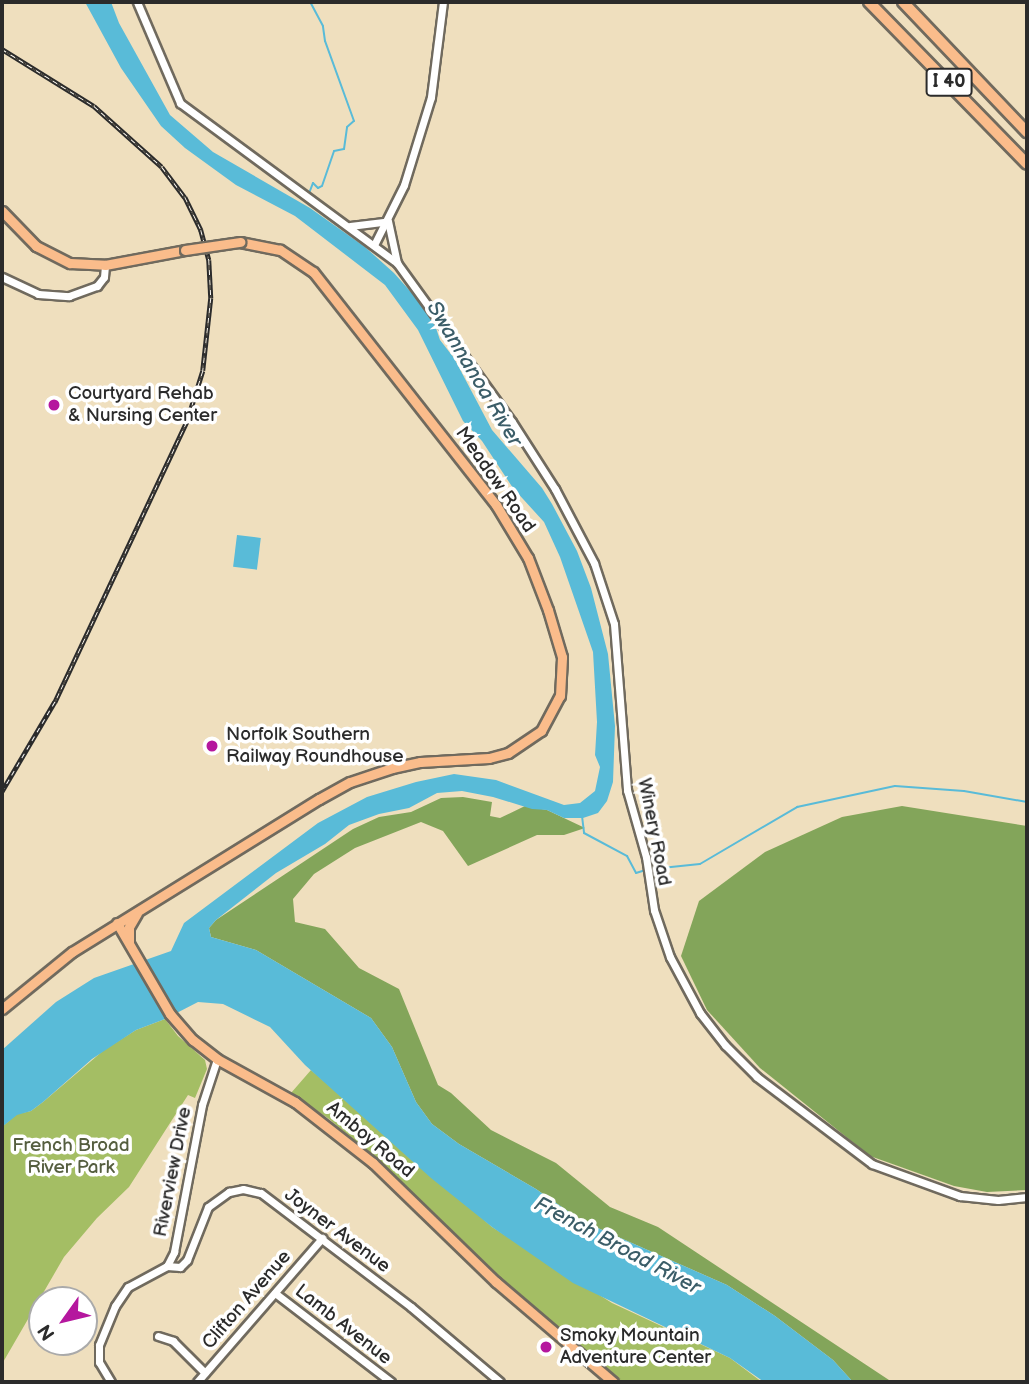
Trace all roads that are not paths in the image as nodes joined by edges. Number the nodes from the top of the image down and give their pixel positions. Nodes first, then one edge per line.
1 (136, 2) edge
2 (443, 2) edge
3 (869, 2) edge
4 (903, 2) edge
5 (1027, 132) edge
6 (1027, 164) edge
7 (2, 211) edge
8 (388, 221) junction
9 (350, 226) junction
10 (374, 245) junction
11 (397, 263) junction
12 (105, 265) junction
13 (2, 276) edge
14 (141, 909) junction
15 (117, 923) junction
16 (130, 944) junction
17 (2, 1009) edge
18 (217, 1059) junction
19 (1027, 1197) edge
20 (322, 1238) junction
21 (167, 1266) junction
22 (275, 1293) junction
23 (158, 1336) dead end
24 (205, 1373) junction
25 (111, 1382) edge
26 (197, 1382) edge
27 (391, 1382) edge
28 (500, 1382) edge
29 (613, 1382) edge

1 - 9 street, Winery Road
2 - 8 street
3 - 6 highway, I 40
4 - 5 highway, I 40
7 - 12 main road, Meadow Road
8 - 9 street
8 - 10 street
8 - 11 street
9 - 10 street, Winery Road
10 - 11 street, Winery Road
11 - 19 street, Winery Road
12 - 13 street
12 - 14 main road, Meadow Road, bridge
14 - 15 main road, Meadow Road
14 - 16 main road
15 - 16 main road, Amboy Road
15 - 17 main road, Meadow Road
16 - 18 main road, Amboy Road
18 - 21 street, Riverview Drive
18 - 29 main road, Amboy Road
20 - 21 street, Joyner Avenue
20 - 22 street, Clifton Avenue
20 - 28 street, Joyner Avenue
21 - 25 street, Riverview Drive
22 - 24 street, Clifton Avenue
22 - 27 street, Lamb Avenue
23 - 24 street
24 - 26 street, Clifton Avenue

